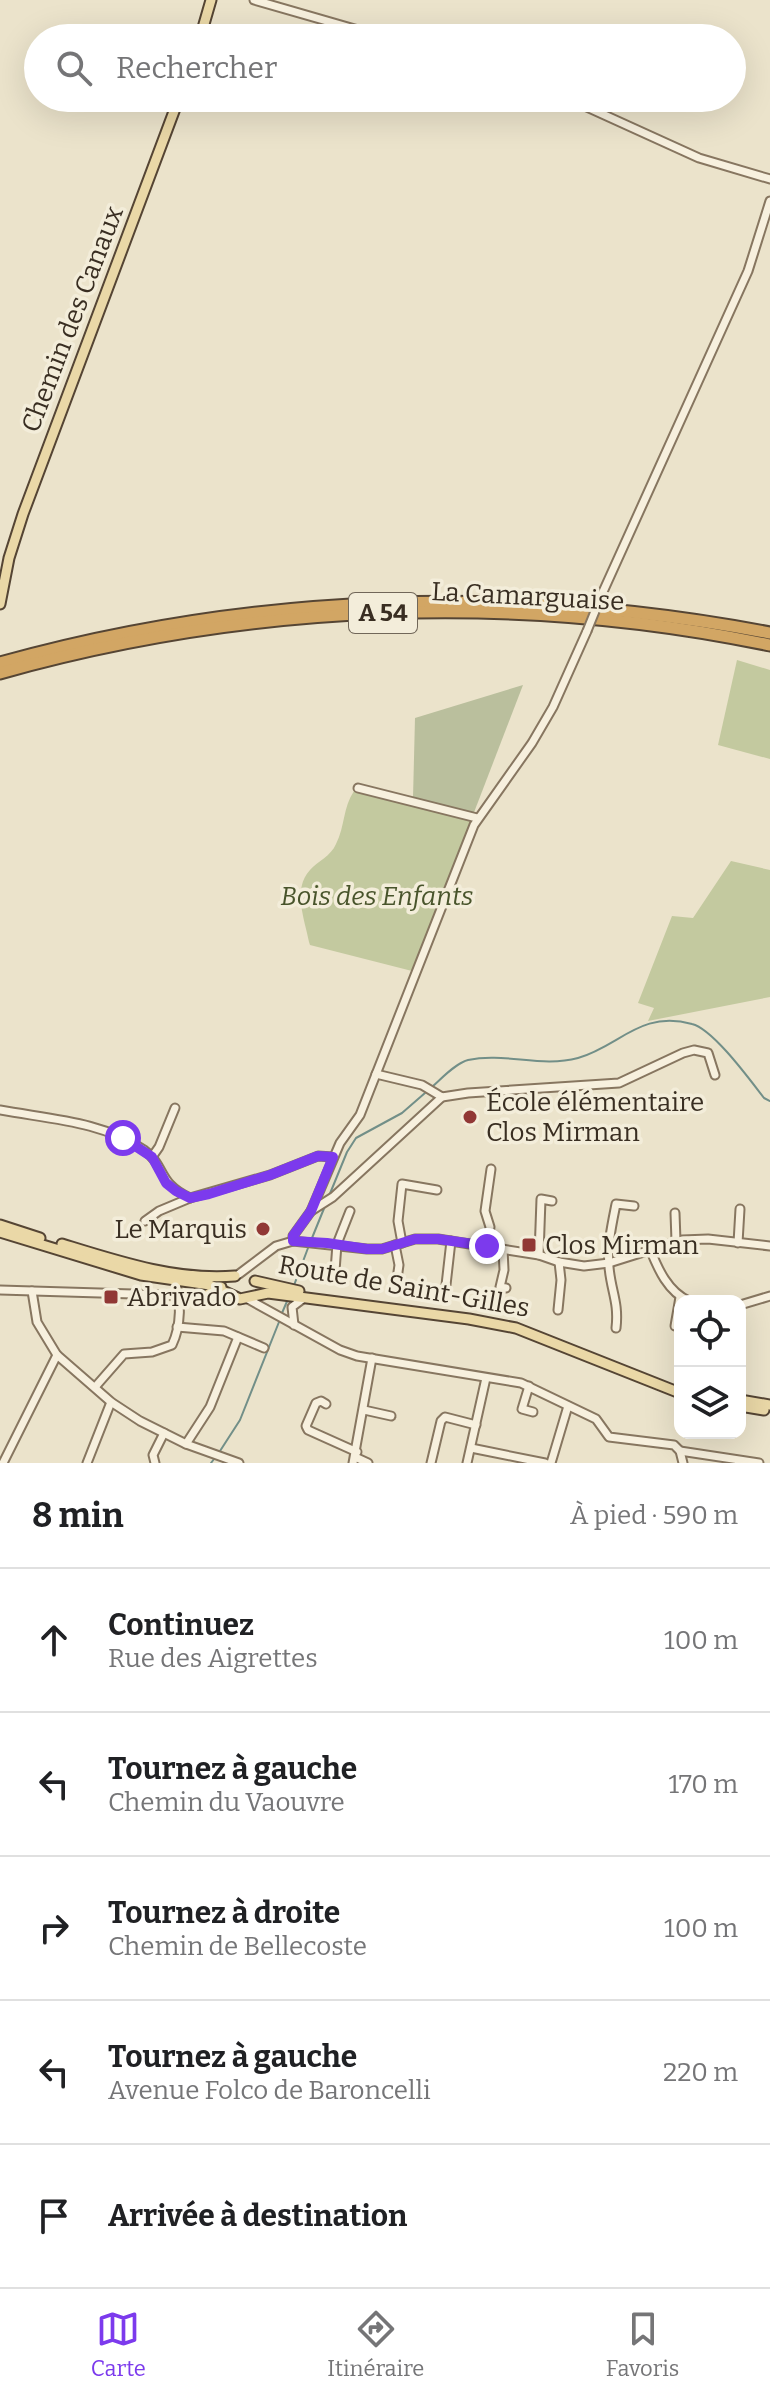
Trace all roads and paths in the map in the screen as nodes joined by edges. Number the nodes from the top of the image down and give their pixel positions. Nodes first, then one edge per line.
1 (211, 0) edge
2 (254, 0) edge
3 (204, 24) edge
4 (337, 24) edge
5 (174, 112) edge
6 (598, 112) edge
7 (770, 179) edge
8 (770, 201) edge
9 (0, 604) edge
10 (690, 630) junction
11 (770, 633) edge
12 (747, 644) dead end
13 (770, 645) edge
14 (0, 663) edge
15 (0, 673) edge
16 (358, 788) dead end
17 (477, 818) junction
18 (376, 1074) junction
19 (715, 1075) dead end
20 (442, 1097) junction
21 (175, 1108) dead end
22 (0, 1110) edge
23 (152, 1157) junction
24 (333, 1157) junction
25 (491, 1169) dead end
26 (437, 1190) dead end
27 (190, 1198) junction
28 (552, 1201) dead end
29 (634, 1206) dead end
30 (740, 1209) dead end
31 (311, 1211) junction
32 (350, 1211) dead end
33 (675, 1213) dead end
34 (145, 1221) dead end
35 (0, 1225) edge
36 (0, 1232) edge
37 (293, 1241) junction
38 (451, 1241) junction
39 (676, 1241) junction
40 (738, 1243) junction
41 (337, 1244) junction
42 (398, 1244) junction
43 (487, 1246) junction
44 (770, 1246) edge
45 (503, 1249) junction
46 (650, 1249) junction
47 (262, 1255) junction
48 (539, 1255) junction
49 (559, 1262) junction
50 (609, 1263) junction
51 (335, 1271) dead end
52 (235, 1276) junction
53 (174, 1279) junction
54 (397, 1279) dead end
55 (254, 1281) junction
56 (446, 1285) dead end
57 (506, 1288) dead end
58 (219, 1289) junction
59 (0, 1290) edge
60 (32, 1291) junction
61 (180, 1295) junction
62 (245, 1295) junction
63 (678, 1295) edge
64 (205, 1296) junction
65 (770, 1296) edge
66 (304, 1298) junction
67 (746, 1303) edge
68 (270, 1310) junction
69 (558, 1310) dead end
70 (294, 1325) junction
71 (177, 1327) junction
72 (616, 1328) dead end
73 (238, 1337) junction
74 (264, 1348) dead end
75 (57, 1355) junction
76 (372, 1358) junction
77 (486, 1378) junction
78 (674, 1385) edge
79 (96, 1386) junction
80 (529, 1386) junction
81 (674, 1391) edge
82 (111, 1402) junction
83 (746, 1402) edge
84 (326, 1404) dead end
85 (746, 1404) edge
86 (568, 1406) junction
87 (770, 1409) edge
88 (364, 1410) junction
89 (533, 1412) dead end
90 (391, 1416) dead end
91 (476, 1425) junction
92 (164, 1433) junction
93 (186, 1444) junction
94 (471, 1448) junction
95 (680, 1451) junction
96 (355, 1457) edge
97 (3, 1463) edge
98 (87, 1463) edge
99 (155, 1463) edge
100 (239, 1463) edge
101 (368, 1463) edge
102 (431, 1463) edge
103 (467, 1463) edge
104 (545, 1463) edge
105 (551, 1463) edge
106 (683, 1463) edge
107 (759, 1463) edge

1 - 3 main road
2 - 4 street
5 - 9 main road, Chemin des Canaux
6 - 7 street
8 - 17 street, bridge
10 - 12 highway
10 - 13 highway, La Camarguaise / A 54
10 - 15 highway, La Camarguaise / A 54
11 - 14 highway, La Camarguaise / A 54
16 - 17 street
17 - 18 street
18 - 20 street
18 - 24 street
19 - 20 street
20 - 31 street
21 - 23 street
22 - 23 street
23 - 27 street
24 - 27 street
24 - 31 street
25 - 43 street
26 - 42 street
27 - 34 street
28 - 48 street
29 - 50 street
30 - 40 street
31 - 37 street
32 - 41 street
33 - 39 street
35 - 52 main road
36 - 53 main road, Route de Saint-Gilles
37 - 41 street
37 - 47 street
38 - 42 street
38 - 43 street
38 - 56 street
39 - 40 street
39 - 46 street
40 - 44 street
41 - 42 street
41 - 51 street
42 - 54 street
43 - 45 street
45 - 48 street
45 - 57 street
46 - 50 street
46 - 63 street
47 - 52 street
47 - 55 street
48 - 49 street
49 - 50 street
49 - 69 street
50 - 72 street
52 - 55 main road, Route de Saint-Gilles
52 - 58 main road
52 - 62 main road
53 - 58 main road, Route de Saint-Gilles
53 - 61 street
55 - 62 main road
55 - 78 main road, Route de Saint-Gilles
58 - 62 main road, Route de Saint-Gilles
58 - 64 main road
59 - 60 street
60 - 61 street
60 - 75 street
61 - 64 street
61 - 71 street
62 - 64 street
62 - 66 main road, Route de Saint-Gilles
62 - 68 street
62 - 68 street
65 - 67 street
66 - 70 street
66 - 81 main road, Route de Saint-Gilles
68 - 70 street
70 - 76 street
71 - 73 street
71 - 79 street
73 - 74 street
73 - 93 street
75 - 79 street
75 - 97 street
76 - 77 street
76 - 88 street
77 - 80 street
77 - 91 street
79 - 82 street
80 - 86 street
80 - 89 street
82 - 92 street
82 - 98 street
83 - 87 main road
84 - 96 street
85 - 87 main road
86 - 95 street
86 - 105 street
88 - 90 street
88 - 96 street
91 - 94 street
91 - 102 street
92 - 93 street
92 - 99 street
93 - 100 street
94 - 103 street
94 - 104 street
95 - 106 street
95 - 107 street
96 - 101 street

